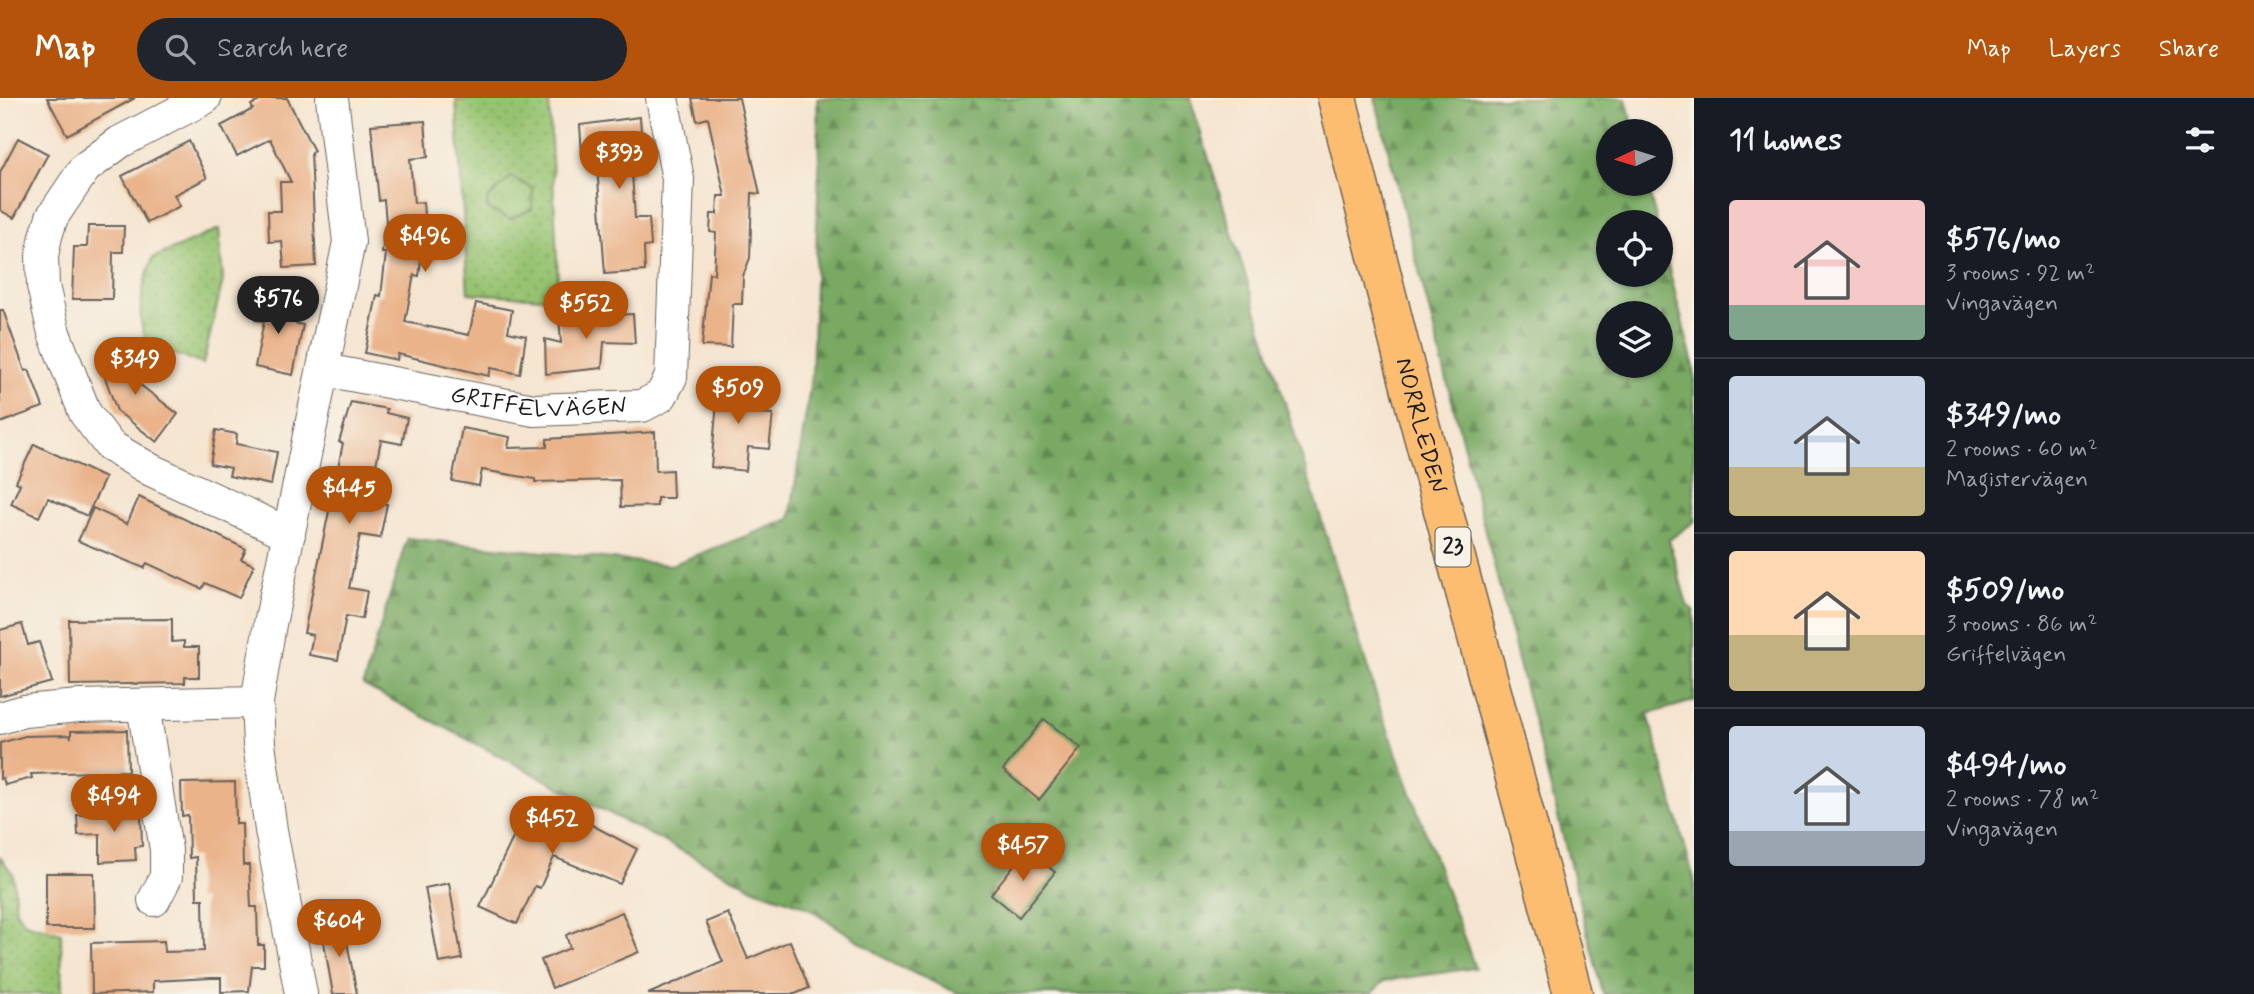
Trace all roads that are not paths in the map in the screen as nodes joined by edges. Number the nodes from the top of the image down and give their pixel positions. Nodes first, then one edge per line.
1 (205, 98) edge
2 (332, 98) edge
3 (662, 98) edge
4 (1315, 98) edge
5 (1337, 98) edge
6 (325, 370) junction
7 (289, 534) junction
8 (257, 702) junction
9 (144, 705) junction
10 (0, 718) edge
11 (154, 900) dead end
12 (301, 994) edge
13 (1549, 994) edge
14 (1573, 994) edge

1 - 7 street
2 - 6 street
3 - 6 street, GRIFFELVÄGEN
4 - 13 highway, NORRLEDEN / 23
5 - 14 highway, NORRLEDEN / 23
6 - 7 street
7 - 8 street
8 - 9 street
8 - 12 street
9 - 10 street
9 - 11 street

